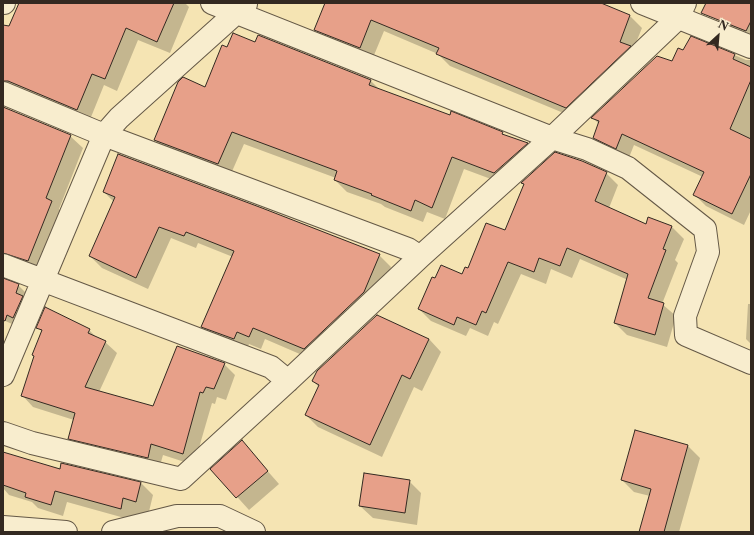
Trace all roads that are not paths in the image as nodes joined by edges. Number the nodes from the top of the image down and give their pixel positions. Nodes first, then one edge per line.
1 (212, 3) edge
2 (642, 3) edge
3 (241, 8) edge
4 (681, 11) edge
5 (751, 47) edge
6 (3, 93) edge
7 (104, 135) junction
8 (552, 138) junction
9 (420, 257) junction
10 (3, 265) edge
11 (43, 280) junction
12 (751, 363) edge
13 (3, 375) edge
14 (288, 381) junction
15 (3, 433) edge
16 (3, 527) edge
17 (66, 532) edge
18 (113, 532) edge
19 (254, 532) edge

1 - 3 street
2 - 4 street
3 - 7 street
3 - 8 street
4 - 5 street
4 - 8 street
6 - 7 street
7 - 9 street
7 - 11 street
8 - 9 street
8 - 12 street
9 - 14 street
10 - 11 street
11 - 13 street
11 - 14 street
14 - 15 street
16 - 17 street
18 - 19 street

